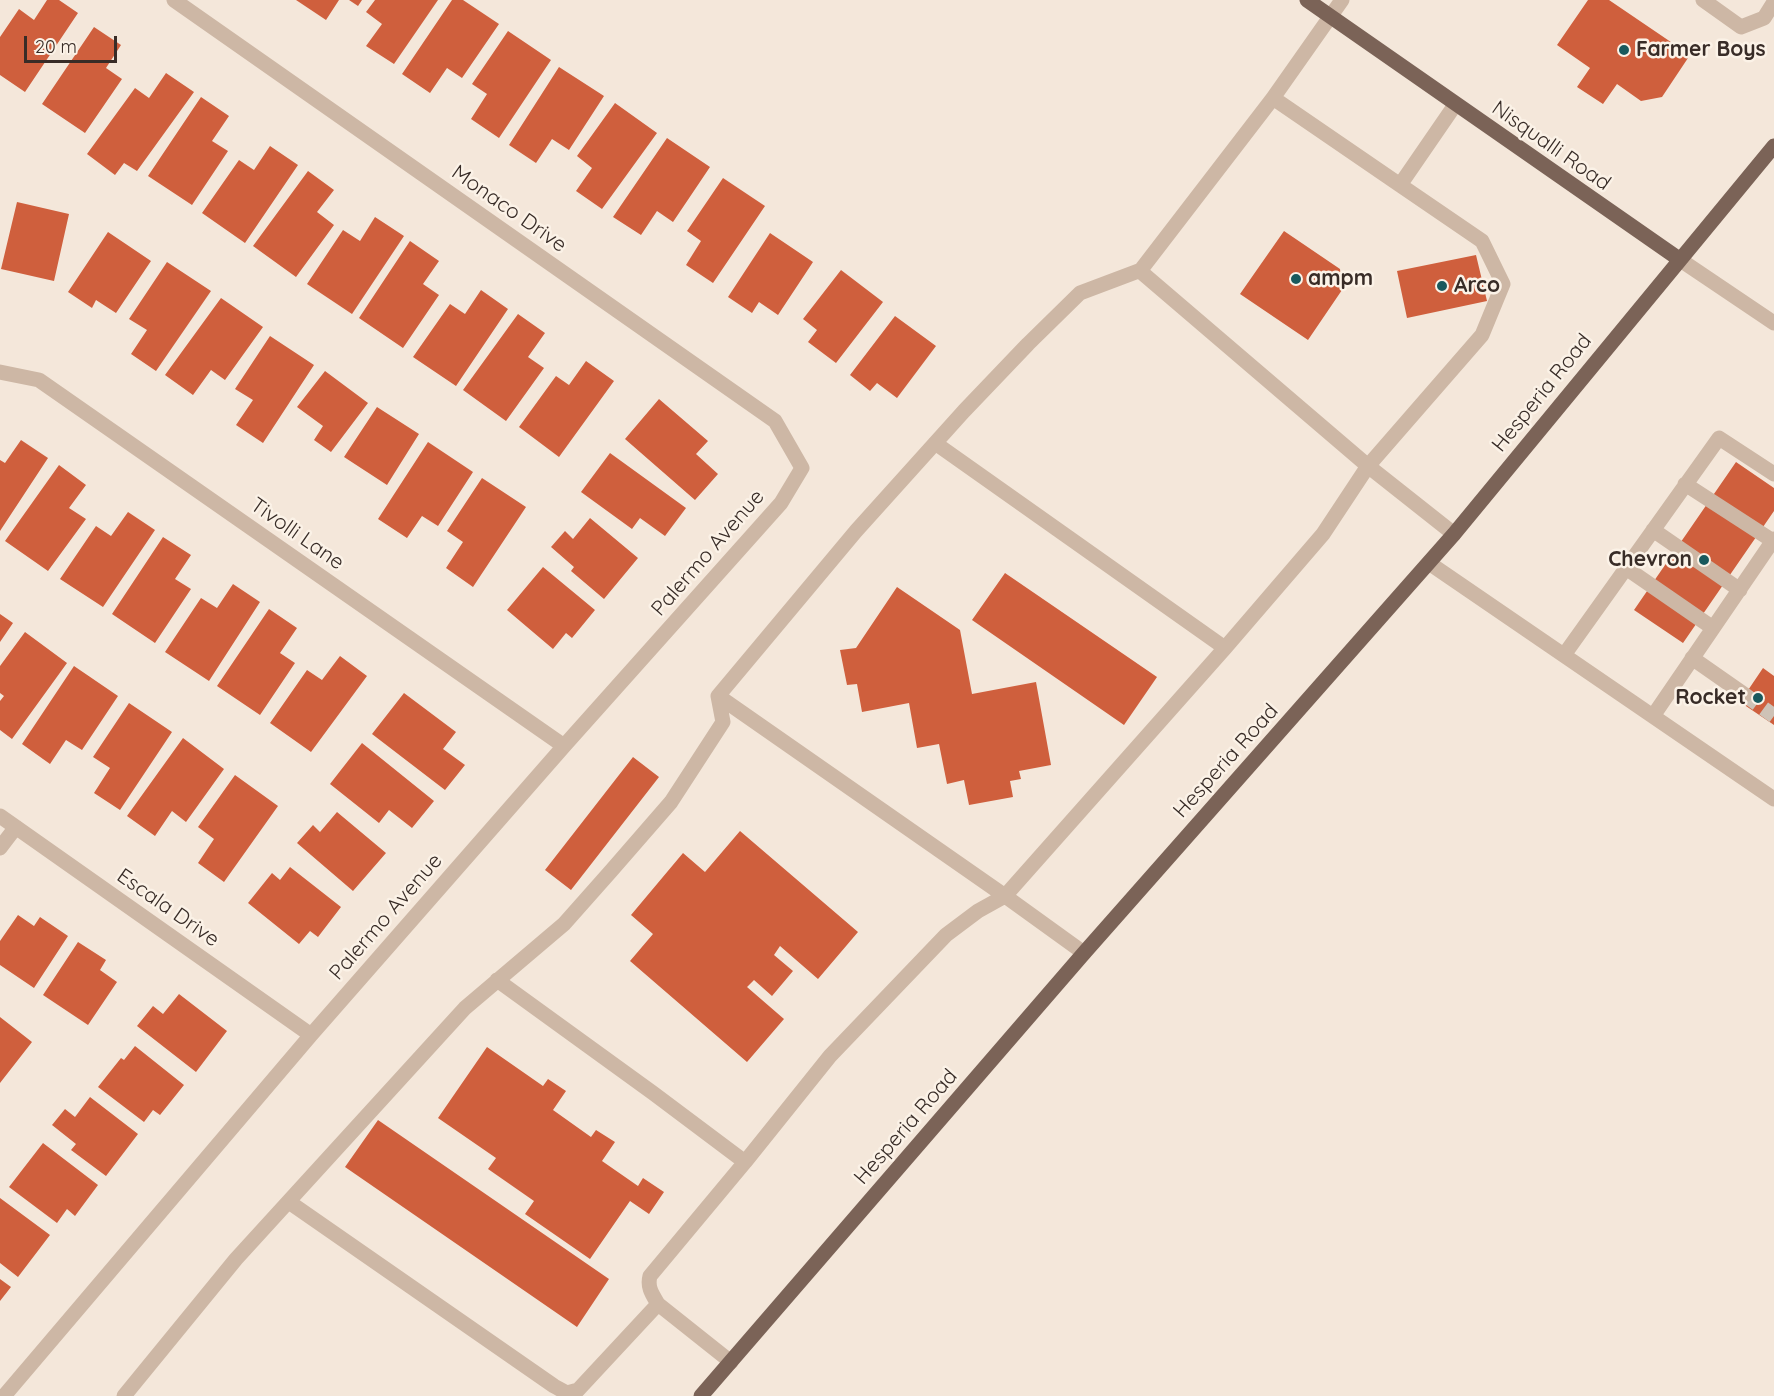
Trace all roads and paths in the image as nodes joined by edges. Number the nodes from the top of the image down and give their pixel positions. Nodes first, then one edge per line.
1 (174, 0) edge
2 (1307, 0) edge
3 (1342, 0) edge
4 (1702, 0) edge
5 (1774, 2) edge
6 (1330, 16) junction
7 (1273, 98) junction
8 (1455, 105) junction
9 (1774, 146) edge
10 (1400, 185) junction
11 (1679, 259) junction
12 (1141, 270) junction
13 (1774, 323) edge
14 (0, 372) edge
15 (934, 443) junction
16 (1368, 466) junction
17 (802, 468) joint
18 (1774, 474) edge
19 (1685, 484) junction
20 (1653, 530) junction
21 (1454, 534) junction
22 (1773, 541) edge
23 (1429, 563) junction
24 (1626, 568) junction
25 (1740, 590) junction
26 (1713, 628) junction
27 (1225, 648) junction
28 (1564, 655) junction
29 (1692, 658) junction
30 (1744, 695) tunnel mouth
31 (718, 696) junction
32 (1653, 716) junction
33 (564, 746) junction
34 (1774, 799) edge
35 (0, 816) edge
36 (16, 826) junction
37 (0, 848) edge
38 (1005, 896) junction
39 (1084, 953) junction
40 (497, 980) junction
41 (311, 1035) junction
42 (744, 1162) junction
43 (289, 1202) junction
44 (658, 1304) junction
45 (731, 1362) junction
46 (5, 1396) edge
47 (124, 1396) edge
48 (701, 1396) edge

1 - 17 street, Monaco Drive
2 - 6 main road, Nisqualli Road
3 - 6 street
4 - 5 street
6 - 7 street
6 - 8 main road, Nisqualli Road
7 - 10 street
7 - 12 street
8 - 10 street
8 - 11 main road, Nisqualli Road
9 - 11 main road, Hesperia Road
10 - 16 street
11 - 13 street, Nisqualli Road
11 - 21 main road, Hesperia Road
12 - 15 street
12 - 16 street
14 - 33 street, Tivolli Lane
15 - 27 street
15 - 31 street
16 - 21 street
16 - 27 street
17 - 33 street, Palermo Avenue
18 - 19 street
19 - 20 street
19 - 22 street
20 - 24 street
20 - 25 street
21 - 23 main road, Hesperia Road
22 - 25 street
23 - 28 street
23 - 39 main road, Hesperia Road
24 - 26 street
24 - 28 street
25 - 26 street
26 - 29 street
27 - 38 street
28 - 32 street
29 - 30 street
29 - 32 street
31 - 38 street
31 - 40 street
32 - 34 street
33 - 41 street, Palermo Avenue
35 - 36 street, Escala Drive
36 - 37 street
36 - 41 street, Escala Drive
38 - 39 street
38 - 42 street
39 - 45 main road, Hesperia Road
40 - 42 street
40 - 43 street
41 - 46 street, Palermo Avenue
42 - 44 street
43 - 44 street
43 - 47 street
44 - 45 street
45 - 48 main road, Hesperia Road

